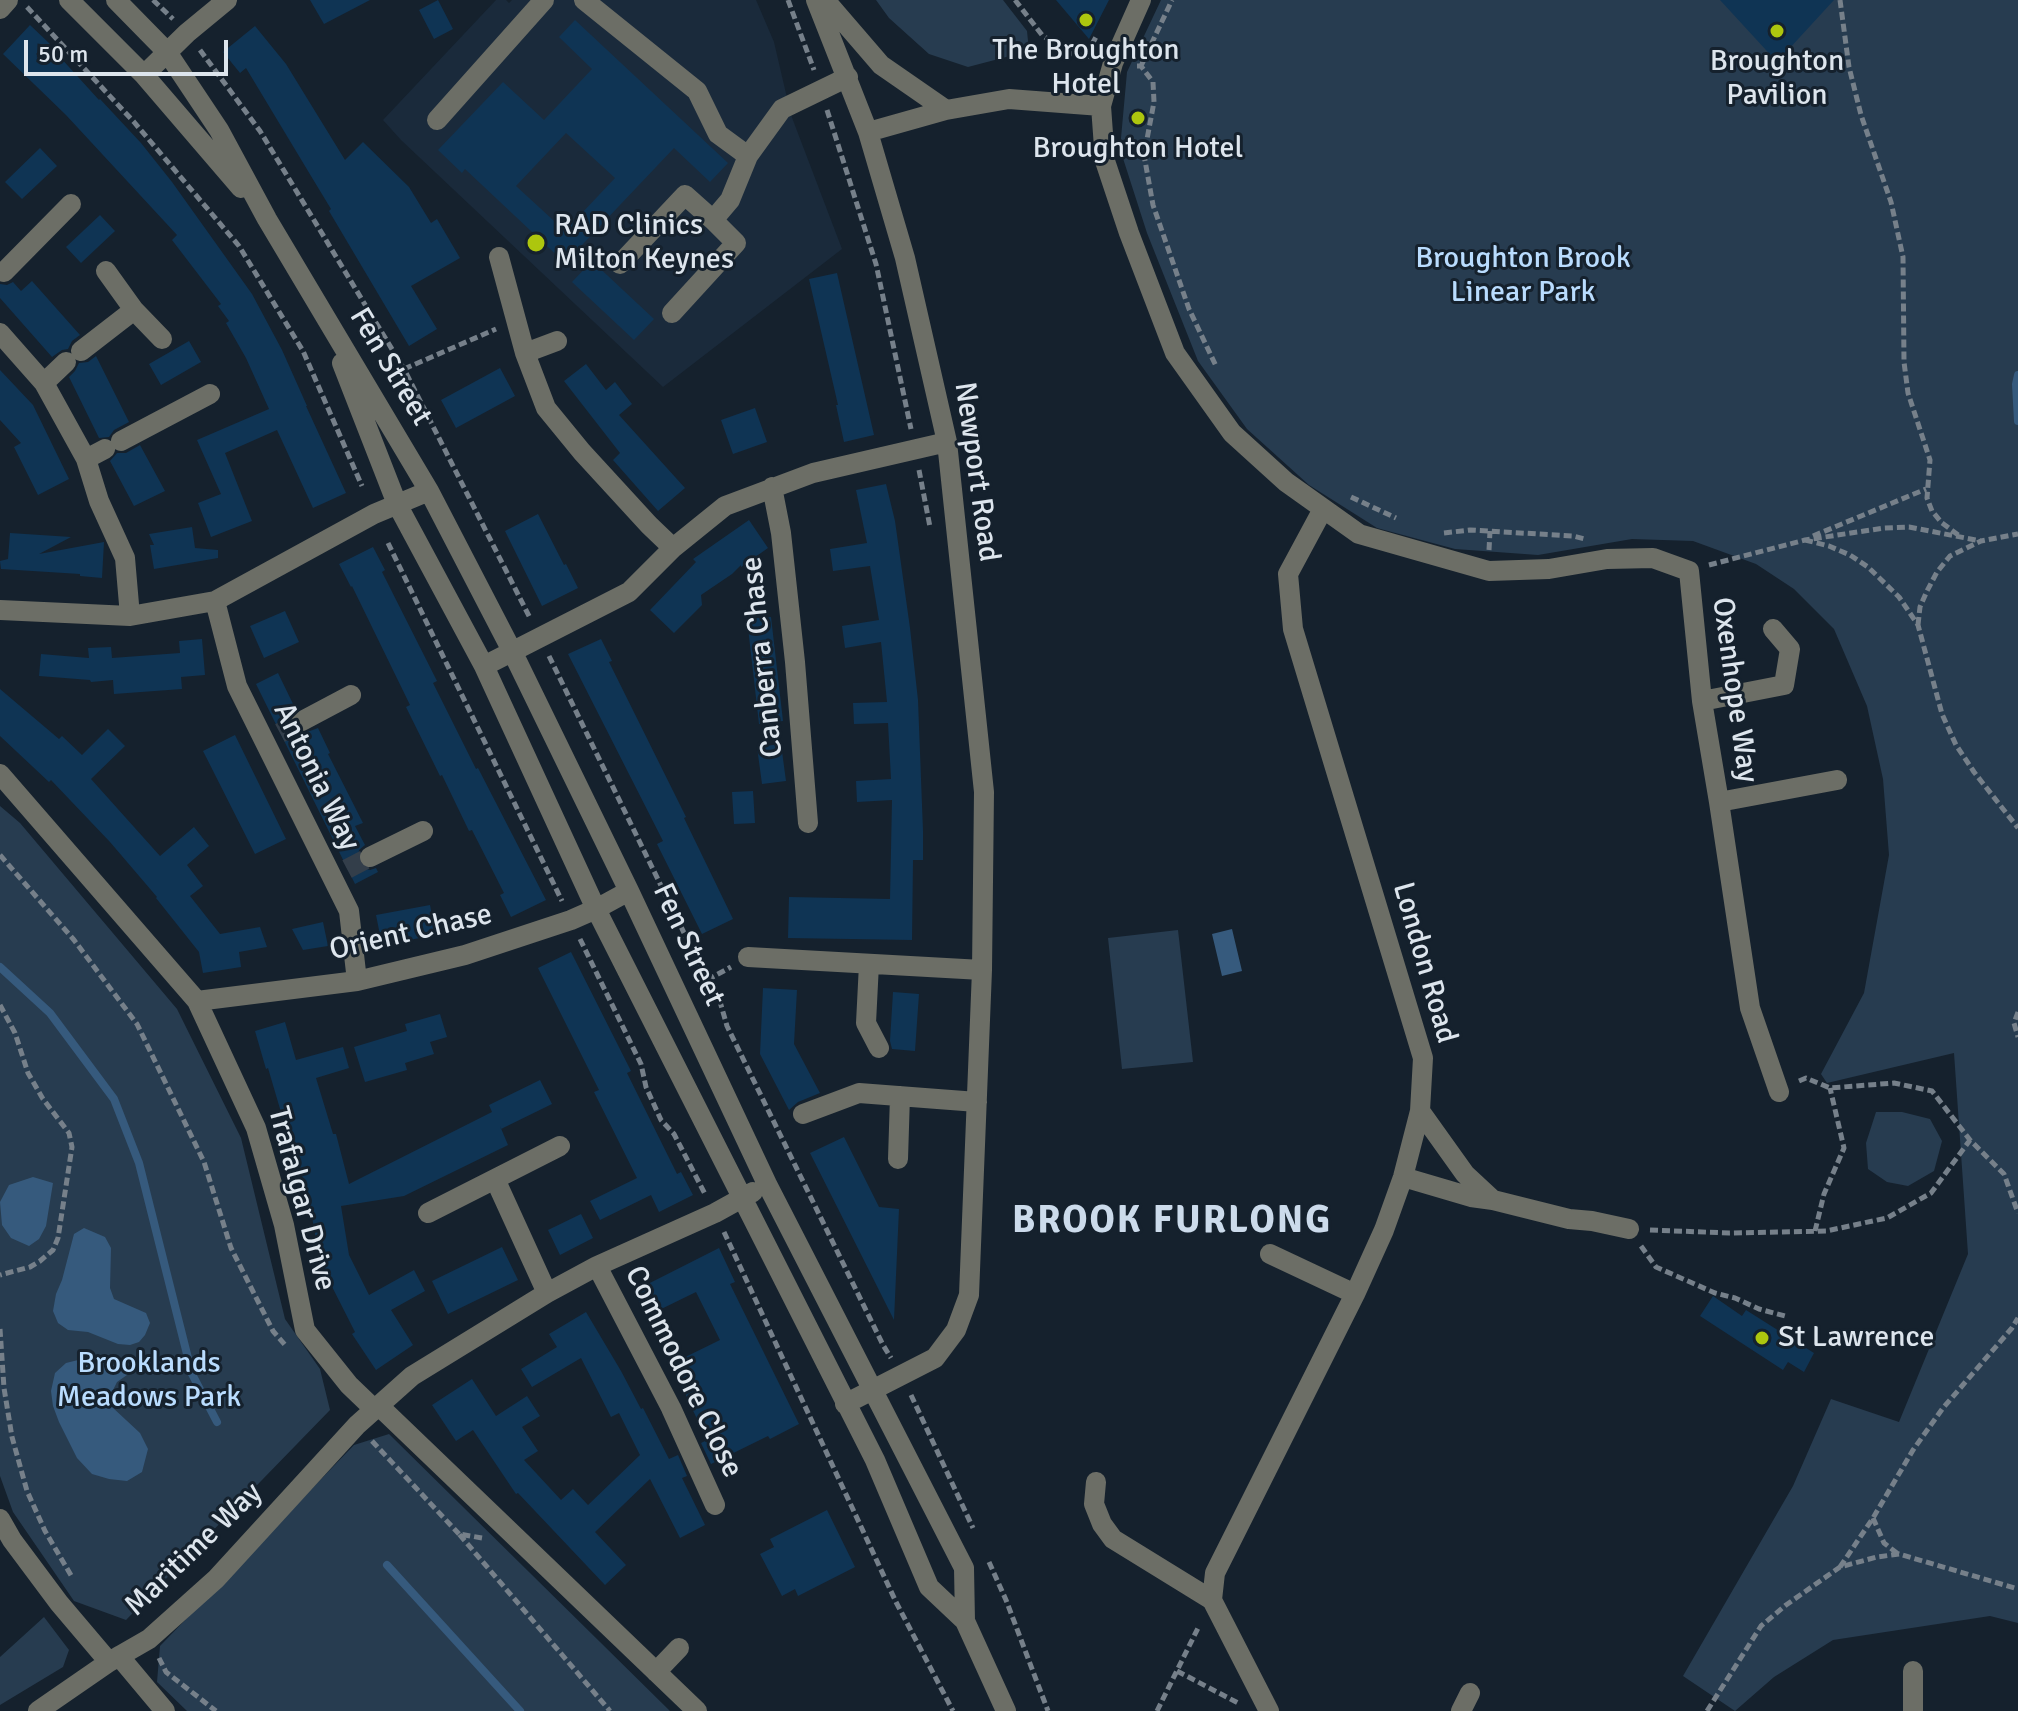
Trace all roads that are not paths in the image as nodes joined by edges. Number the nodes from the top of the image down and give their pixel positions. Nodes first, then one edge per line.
1 (8, 0) edge
2 (69, 0) edge
3 (116, 0) edge
4 (227, 0) edge
5 (544, 0) edge
6 (584, 0) edge
7 (816, 0) edge
8 (825, 0) edge
9 (1141, 0) edge
10 (0, 9) edge
11 (167, 52) junction
12 (144, 75) junction
13 (848, 77) junction
14 (1101, 106) junction
15 (946, 110) junction
16 (437, 120) dead end
17 (868, 132) junction
18 (748, 156) junction
19 (71, 204) dead end
20 (267, 219) junction
21 (713, 220) junction
22 (499, 257) dead end
23 (620, 264) dead end
24 (106, 271) dead end
25 (4, 272) dead end
26 (320, 307) junction
27 (134, 310) junction
28 (672, 313) dead end
29 (0, 333) edge
30 (162, 339) dead end
31 (557, 341) dead end
32 (525, 353) junction
33 (44, 383) junction
34 (210, 394) dead end
35 (947, 442) junction
36 (104, 450) junction
37 (772, 487) junction
38 (429, 491) junction
39 (397, 504) junction
40 (1323, 509) junction
41 (673, 548) junction
42 (215, 601) junction
43 (0, 610) edge
44 (130, 616) junction
45 (1773, 629) dead end
46 (512, 651) junction
47 (484, 666) junction
48 (351, 695) dead end
49 (1702, 701) junction
50 (302, 721) tunnel mouth
51 (0, 774) edge
52 (1837, 780) dead end
53 (1719, 802) junction
54 (808, 823) dead end
55 (423, 831) dead end
56 (370, 857) tunnel mouth
57 (629, 891) junction
58 (596, 909) junction
59 (748, 957) dead end
60 (869, 964) junction
61 (982, 970) junction
62 (357, 981) junction
63 (197, 1001) junction
64 (879, 1048) dead end
65 (1779, 1092) road end
66 (900, 1096) junction
67 (977, 1102) junction
68 (1420, 1111) junction
69 (803, 1114) dead end
70 (560, 1146) dead end
71 (898, 1159) dead end
72 (1403, 1177) junction
73 (495, 1179) junction
74 (767, 1184) junction
75 (742, 1199) junction
76 (1493, 1200) junction
77 (428, 1213) dead end
78 (1629, 1229) road end
79 (1270, 1254) dead end
80 (597, 1266) junction
81 (547, 1293) junction
82 (1355, 1294) junction
83 (873, 1390) junction
84 (845, 1404) junction
85 (376, 1407) junction
86 (1096, 1482) dead end
87 (715, 1505) dead end
88 (0, 1519) edge
89 (1212, 1600) junction
90 (965, 1621) junction
91 (679, 1648) dead end
92 (114, 1659) junction
93 (1913, 1671) dead end
94 (656, 1672) junction
95 (38, 1711) edge
96 (165, 1711) edge
97 (697, 1711) edge
98 (1006, 1711) edge
99 (1269, 1711) edge
100 (1913, 1711) edge

1 - 10 street
2 - 12 street, Fen Street
3 - 11 street, Fen Street
4 - 11 street
5 - 16 street
6 - 18 street
7 - 13 street, Newport Road
8 - 15 street
9 - 14 street, Oxenhope Way
11 - 12 street
11 - 20 street, Fen Street
12 - 20 street, Fen Street
13 - 17 street, Newport Road
13 - 18 street
14 - 15 street
14 - 40 street, Oxenhope Way
15 - 17 street
17 - 35 street, Newport Road
18 - 21 street
19 - 25 street
20 - 26 street, Fen Street
21 - 23 street
21 - 28 street
22 - 32 street
24 - 27 street
26 - 38 street, Fen Street
26 - 39 street, Fen Street
27 - 30 street
27 - 33 street
29 - 33 street
31 - 32 street
32 - 41 street
33 - 36 street
34 - 36 street
35 - 37 street
35 - 61 street, Newport Road
36 - 44 street
37 - 41 street
37 - 54 street, Canberra Chase
38 - 39 street
38 - 46 street, Fen Street
39 - 42 street
39 - 47 street, Fen Street
40 - 49 street, Oxenhope Way
40 - 68 street, London Road
41 - 46 street
42 - 44 street
42 - 62 street, Antonia Way
43 - 44 street
45 - 49 street
46 - 47 street
46 - 57 street, Fen Street
47 - 58 street, Fen Street
48 - 50 street
49 - 53 street, Oxenhope Way
51 - 63 street, Trafalgar Drive
52 - 53 street
53 - 65 street, Oxenhope Way
55 - 56 street
57 - 58 street, Orient Chase
57 - 74 street, Fen Street
58 - 62 street, Orient Chase
58 - 75 street, Fen Street
59 - 60 street
60 - 61 street
60 - 64 street
61 - 67 street, Newport Road
62 - 63 street, Orient Chase
63 - 85 street, Trafalgar Drive
66 - 67 street
66 - 69 street
66 - 71 street
67 - 83 street, Newport Road
68 - 72 street, London Road
68 - 76 street
70 - 73 street
72 - 76 street
72 - 82 street, London Road
73 - 77 street
73 - 81 street
74 - 75 street, Commodore Close
74 - 83 street, Fen Street
75 - 80 street, Commodore Close
75 - 84 street, Fen Street
76 - 78 street
79 - 82 street
80 - 81 street, Commodore Close
80 - 87 street, Commodore Close
81 - 85 street, Commodore Close
82 - 89 street, London Road
83 - 84 street, Newport Road
83 - 90 street, Fen Street
84 - 90 street, Fen Street
85 - 92 street, Maritime Way
85 - 94 street, Trafalgar Drive
86 - 89 street
88 - 92 street
89 - 99 street
90 - 98 street, Fen Street
91 - 94 street
92 - 95 street, Maritime Way
92 - 96 street
93 - 100 street
94 - 97 street, Trafalgar Drive

